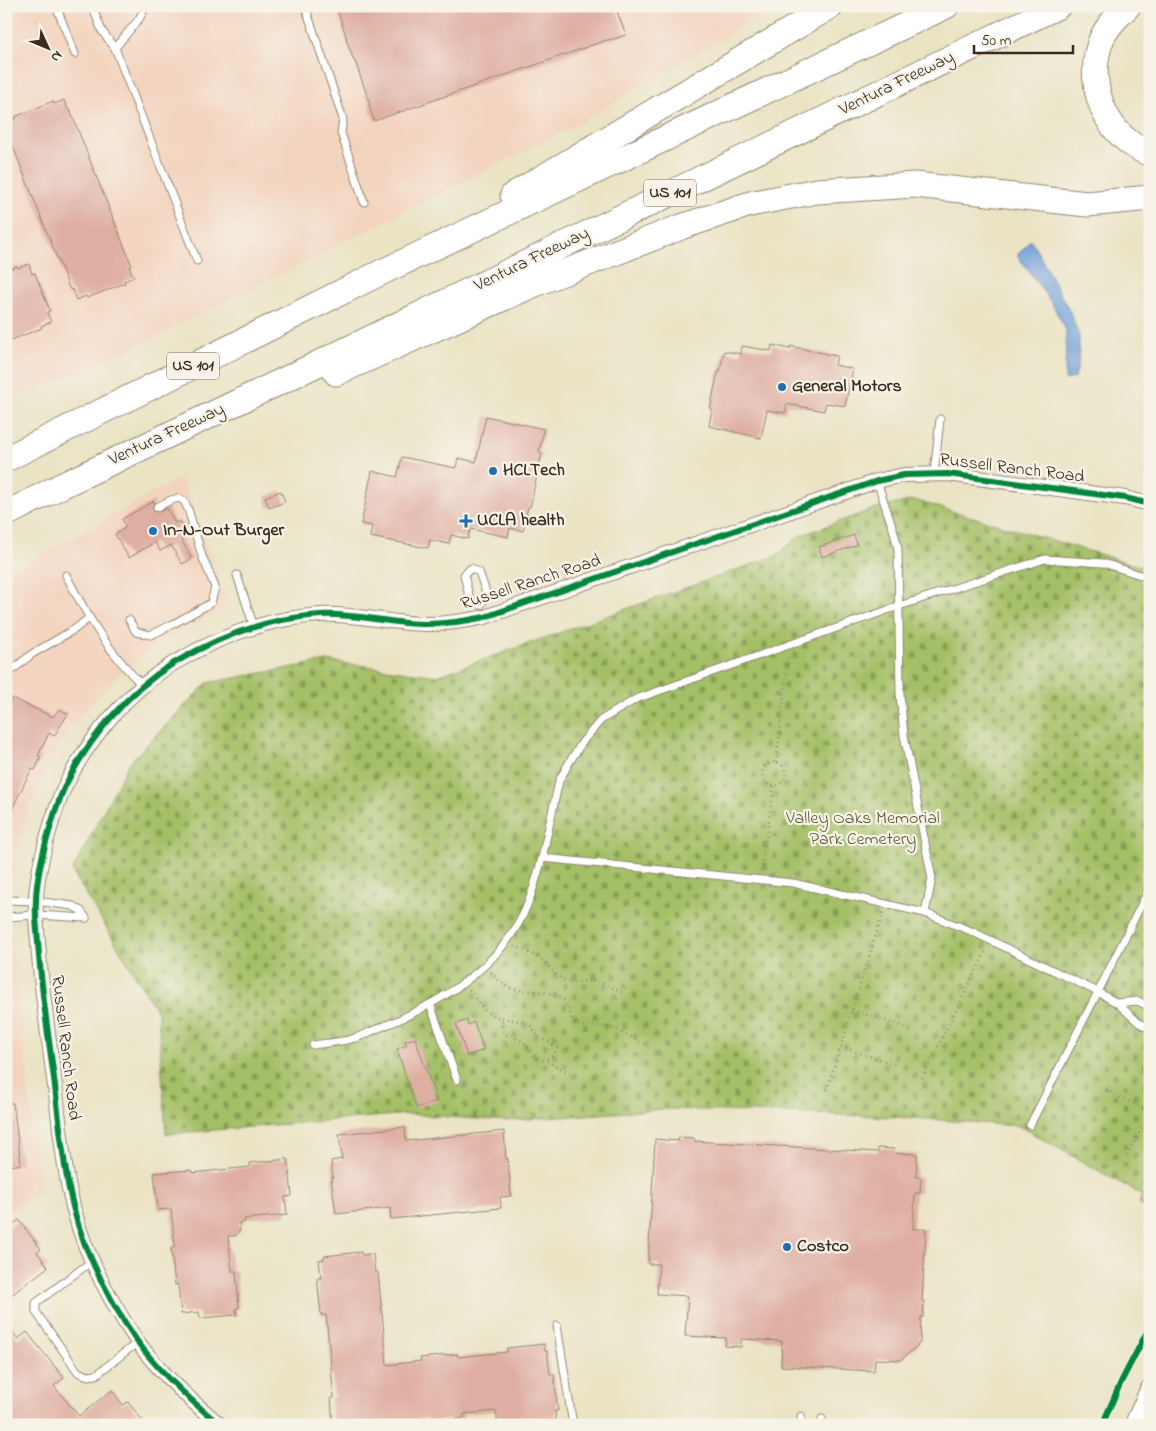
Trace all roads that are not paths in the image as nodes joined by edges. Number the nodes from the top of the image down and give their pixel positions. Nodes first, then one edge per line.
1 (56, 6) edge
2 (92, 6) edge
3 (146, 6) edge
4 (305, 6) edge
5 (831, 6) edge
6 (946, 6) edge
7 (1058, 6) edge
8 (1128, 6) edge
9 (115, 48) junction
10 (75, 54) dead end
11 (1150, 154) edge
12 (1150, 198) edge
13 (364, 202) dead end
14 (197, 261) dead end
15 (380, 273) junction
16 (282, 380) junction
17 (940, 418) dead end
18 (6, 459) edge
19 (934, 474) junction
20 (877, 481) junction
21 (1150, 504) edge
22 (157, 507) dead end
23 (6, 514) edge
24 (66, 575) dead end
25 (237, 575) dead end
26 (1150, 578) edge
27 (899, 606) junction
28 (483, 611) junction
29 (89, 618) junction
30 (129, 620) dead end
31 (254, 627) junction
32 (6, 675) edge
33 (143, 686) junction
34 (542, 858) junction
35 (1150, 887) edge
36 (6, 900) edge
37 (36, 901) junction
38 (925, 913) junction
39 (36, 915) junction
40 (6, 917) edge
41 (1098, 992) junction
42 (1117, 1003) junction
43 (430, 1004) junction
44 (1150, 1007) edge
45 (1150, 1029) edge
46 (313, 1045) dead end
47 (457, 1080) dead end
48 (1030, 1125) dead end
49 (92, 1261) junction
50 (557, 1326) dead end
51 (138, 1342) junction
52 (1150, 1389) edge
53 (802, 1416) dead end
54 (220, 1425) edge
55 (573, 1425) edge
56 (801, 1425) edge
57 (1134, 1425) edge

1 - 10 lane
2 - 9 lane
3 - 9 lane
4 - 13 lane
5 - 15 highway
6 - 15 highway, US 101
7 - 16 highway, Ventura Freeway / US 101
8 - 11 highway
9 - 14 lane
12 - 16 highway
15 - 18 highway, US 101
16 - 23 highway, Ventura Freeway / US 101
17 - 19 lane
19 - 20 street, Russell Ranch Road
19 - 21 street, Russell Ranch Road
20 - 27 lane
20 - 28 street, Russell Ranch Road
22 - 30 lane
24 - 29 lane
25 - 31 lane
26 - 27 lane
27 - 34 lane
27 - 38 lane
28 - 28 lane
28 - 31 street, Russell Ranch Road
29 - 32 lane
29 - 33 lane
31 - 33 street, Russell Ranch Road
33 - 37 street, Russell Ranch Road
34 - 38 lane
34 - 43 lane
35 - 41 lane
36 - 37 lane
37 - 39 street, Russell Ranch Road
37 - 39 lane
38 - 41 lane
39 - 40 lane
39 - 49 street, Russell Ranch Road
41 - 42 lane
41 - 48 lane
42 - 44 lane
42 - 45 lane
43 - 46 lane
43 - 47 lane
49 - 51 street, Russell Ranch Road
49 - 51 lane
50 - 55 lane
51 - 54 street, Russell Ranch Road
52 - 57 main road
53 - 56 lane

